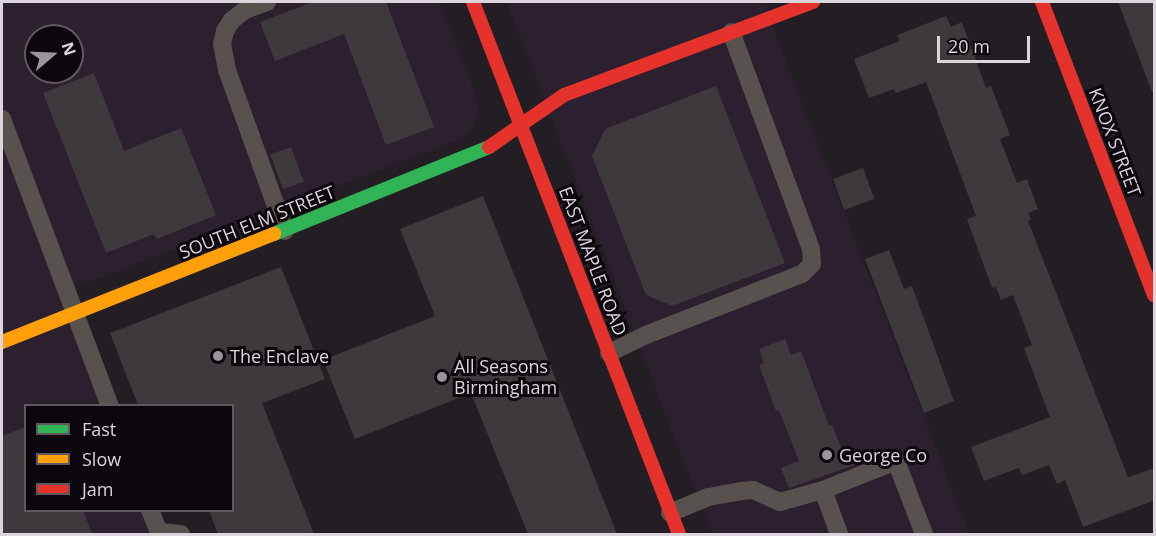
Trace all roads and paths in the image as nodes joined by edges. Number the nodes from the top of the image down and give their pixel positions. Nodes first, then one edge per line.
1 (267, 2) edge
2 (473, 2) edge
3 (813, 2) edge
4 (1042, 2) edge
5 (731, 32) junction
6 (2, 118) edge
7 (520, 125) junction
8 (285, 231) junction
9 (1155, 295) edge
10 (75, 315) junction
11 (2, 342) edge
12 (609, 353) junction
13 (110, 404) edge
14 (823, 490) junction
15 (151, 512) edge
16 (670, 513) junction
17 (181, 534) edge
18 (679, 534) edge
19 (839, 534) edge
20 (924, 534) edge

1 - 8 lane
2 - 7 street, EAST MAPLE ROAD
3 - 5 street, SOUTH ELM STREET
4 - 9 street, KNOX STREET
5 - 7 street, SOUTH ELM STREET
5 - 12 lane
6 - 10 lane
7 - 8 street, SOUTH ELM STREET
7 - 12 street, EAST MAPLE ROAD
8 - 10 street, SOUTH ELM STREET
10 - 11 street, SOUTH ELM STREET
10 - 13 lane
12 - 16 street, EAST MAPLE ROAD
14 - 16 lane
14 - 19 lane
14 - 20 lane
15 - 17 lane
16 - 18 street, EAST MAPLE ROAD

